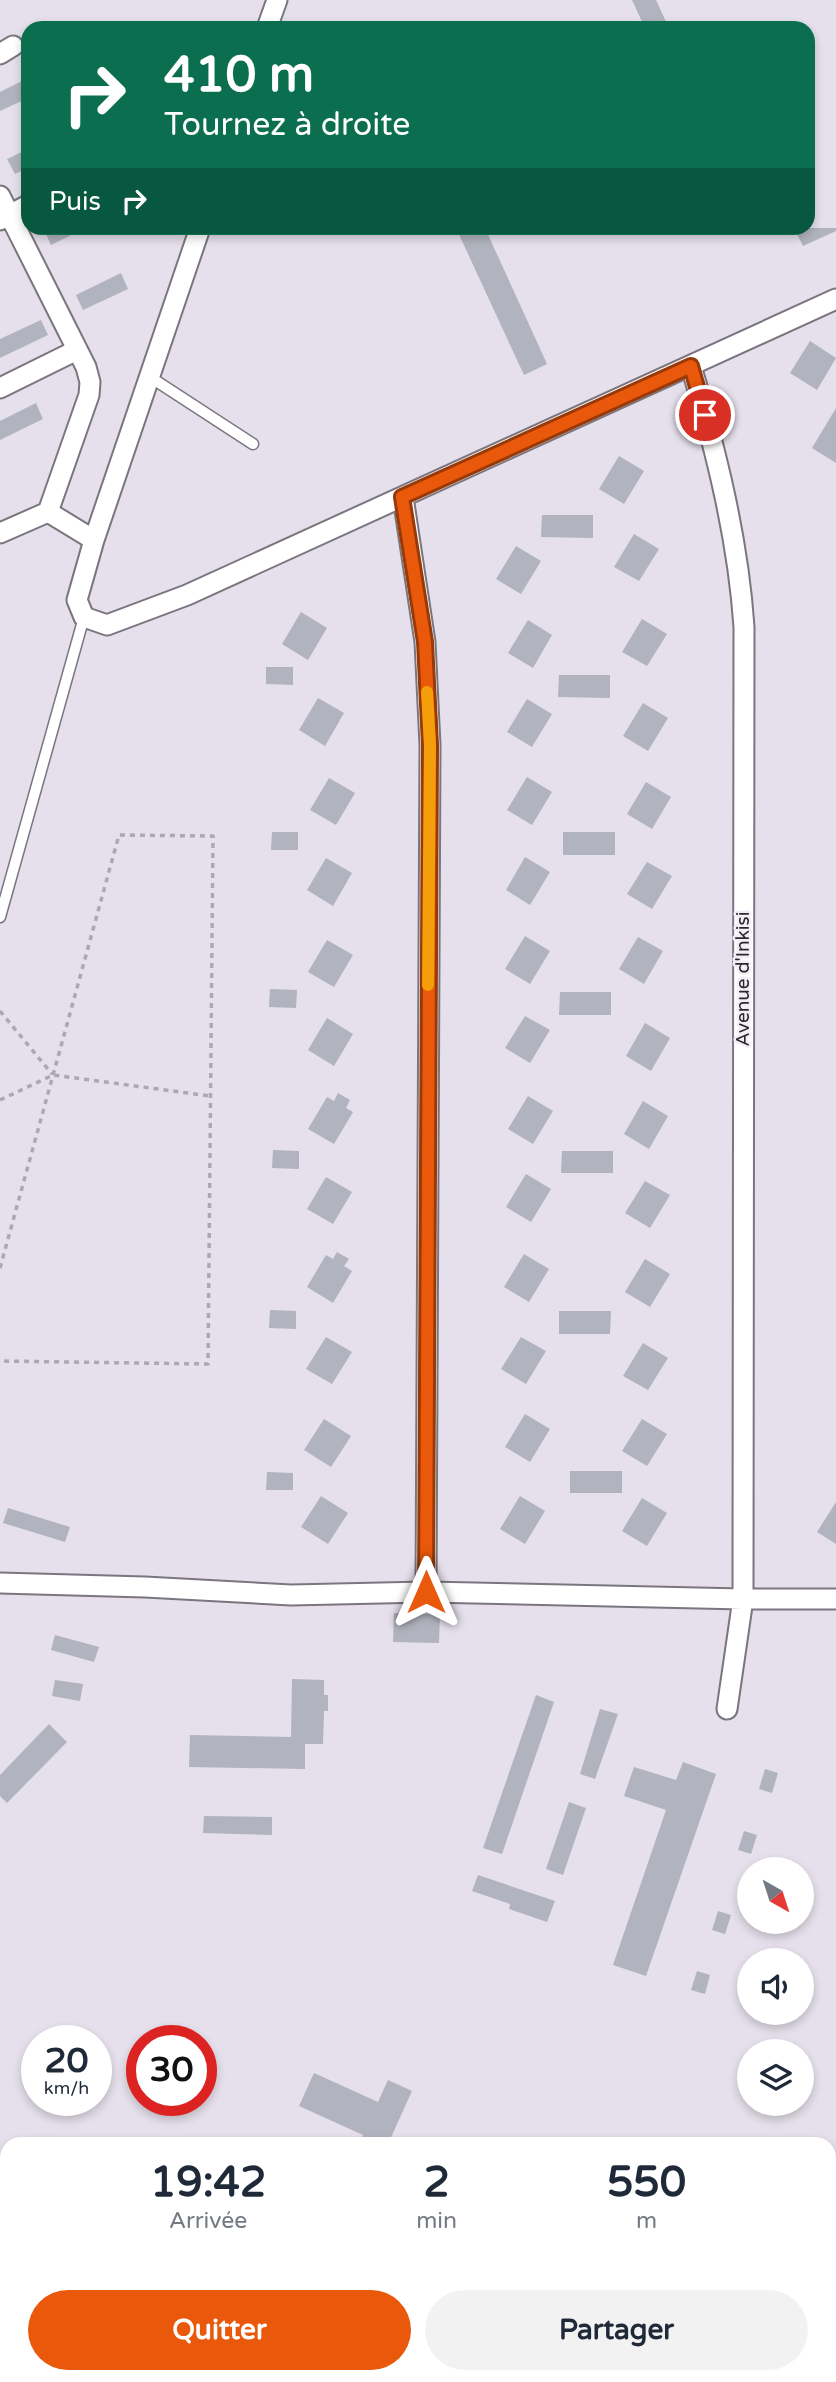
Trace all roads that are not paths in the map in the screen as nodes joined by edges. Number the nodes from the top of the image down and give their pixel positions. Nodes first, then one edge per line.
1 (277, 0) edge
2 (270, 21) edge
3 (0, 196) edge
4 (21, 209) edge
5 (5, 217) edge
6 (198, 235) edge
7 (836, 299) edge
8 (77, 350) junction
9 (691, 366) junction
10 (150, 377) junction
11 (0, 388) edge
12 (253, 444) dead end
13 (402, 497) junction
14 (48, 512) junction
15 (0, 533) edge
16 (94, 540) junction
17 (84, 617) junction
18 (0, 917) edge
19 (0, 1583) edge
20 (426, 1592) junction
21 (743, 1599) junction
22 (836, 1599) edge
23 (727, 1709) dead end

1 - 2 street
3 - 5 street
4 - 5 street
5 - 8 street
6 - 10 street
7 - 9 street
8 - 11 street
8 - 14 street
9 - 13 street
9 - 21 street, Avenue d'Inkisi
10 - 12 lane
10 - 16 street
13 - 17 street
13 - 20 street
14 - 15 street
14 - 16 street
16 - 17 street
17 - 18 lane
19 - 20 street
20 - 21 street
21 - 22 street
21 - 23 street, Avenue d'Inkisi

